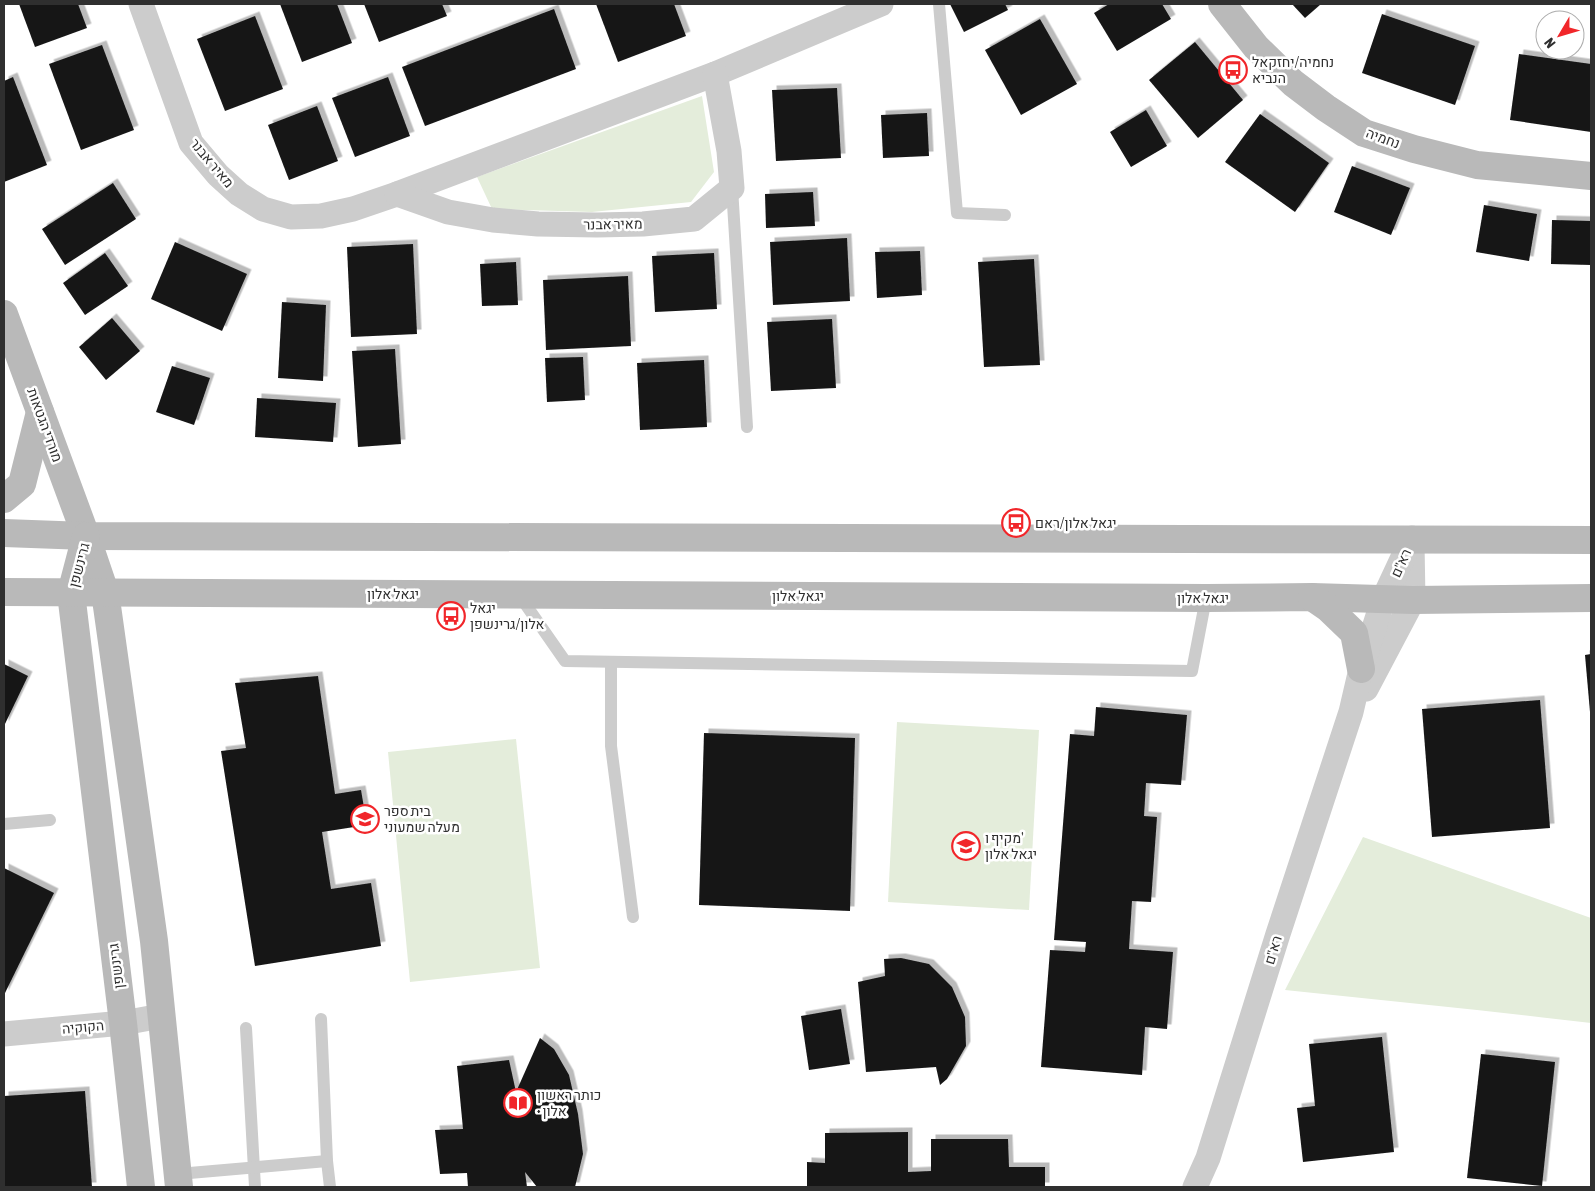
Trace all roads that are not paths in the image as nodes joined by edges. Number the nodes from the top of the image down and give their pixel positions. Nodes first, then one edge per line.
1 (141, 4) edge
2 (880, 4) edge
3 (939, 4) edge
4 (1222, 4) edge
5 (715, 74) junction
6 (1591, 176) edge
7 (732, 188) junction
8 (397, 194) junction
9 (1005, 215) dead end
10 (4, 314) edge
11 (40, 412) junction
12 (746, 427) dead end
13 (4, 499) edge
14 (4, 533) edge
15 (86, 536) junction
16 (1412, 538) junction
17 (1591, 540) edge
18 (4, 592) edge
19 (106, 592) junction
20 (71, 593) junction
21 (519, 595) junction
22 (1312, 597) junction
23 (1206, 598) junction
24 (1591, 598) edge
25 (1383, 600) junction
26 (1413, 600) junction
27 (612, 662) junction
28 (1361, 669) junction
29 (1351, 712) junction
30 (50, 820) dead end
31 (4, 824) edge
32 (633, 917) dead end
33 (162, 1016) junction
34 (321, 1020) dead end
35 (123, 1023) junction
36 (246, 1028) dead end
37 (4, 1034) edge
38 (327, 1161) junction
39 (254, 1168) junction
40 (179, 1181) edge
41 (141, 1187) edge
42 (255, 1187) edge
43 (330, 1187) edge
44 (1195, 1187) edge

1 - 8 street, מאיר אבנר
2 - 5 street, מאיר אבנר
3 - 9 lane
4 - 6 main road, נחמיה
5 - 7 street
5 - 8 street, מאיר אבנר
7 - 8 street, מאיר אבנר
7 - 12 lane
10 - 11 main road, מורדי הגטאות
11 - 13 main road
11 - 15 main road, מורדי הגטאות
14 - 15 main road
15 - 16 main road
15 - 19 main road, גרינשפן
15 - 20 main road, גרינשפן
16 - 17 main road
16 - 25 street, רא"ם
16 - 26 street, רא"ם
18 - 20 main road, יגאל אלון
19 - 20 main road, יגאל אלון
19 - 21 main road, יגאל אלון
19 - 33 main road, גרינשפן
20 - 35 main road, גרינשפן
21 - 23 main road, יגאל אלון
21 - 27 lane
22 - 23 main road, יגאל אלון
22 - 25 main road, יגאל אלון
22 - 28 main road
23 - 27 lane
24 - 26 main road, יגאל אלון
25 - 26 main road, יגאל אלון
25 - 28 street, רא"ם
26 - 29 street, רא"ם
27 - 32 lane
28 - 29 street, רא"ם
29 - 44 street, רא"ם
30 - 31 lane
33 - 35 street, הקוקיה
33 - 40 main road, גרינשפן
34 - 38 lane
35 - 37 street, הקוקיה
35 - 41 main road, גרינשפן
36 - 39 lane
38 - 39 lane
38 - 43 lane
39 - 40 lane
39 - 42 lane

